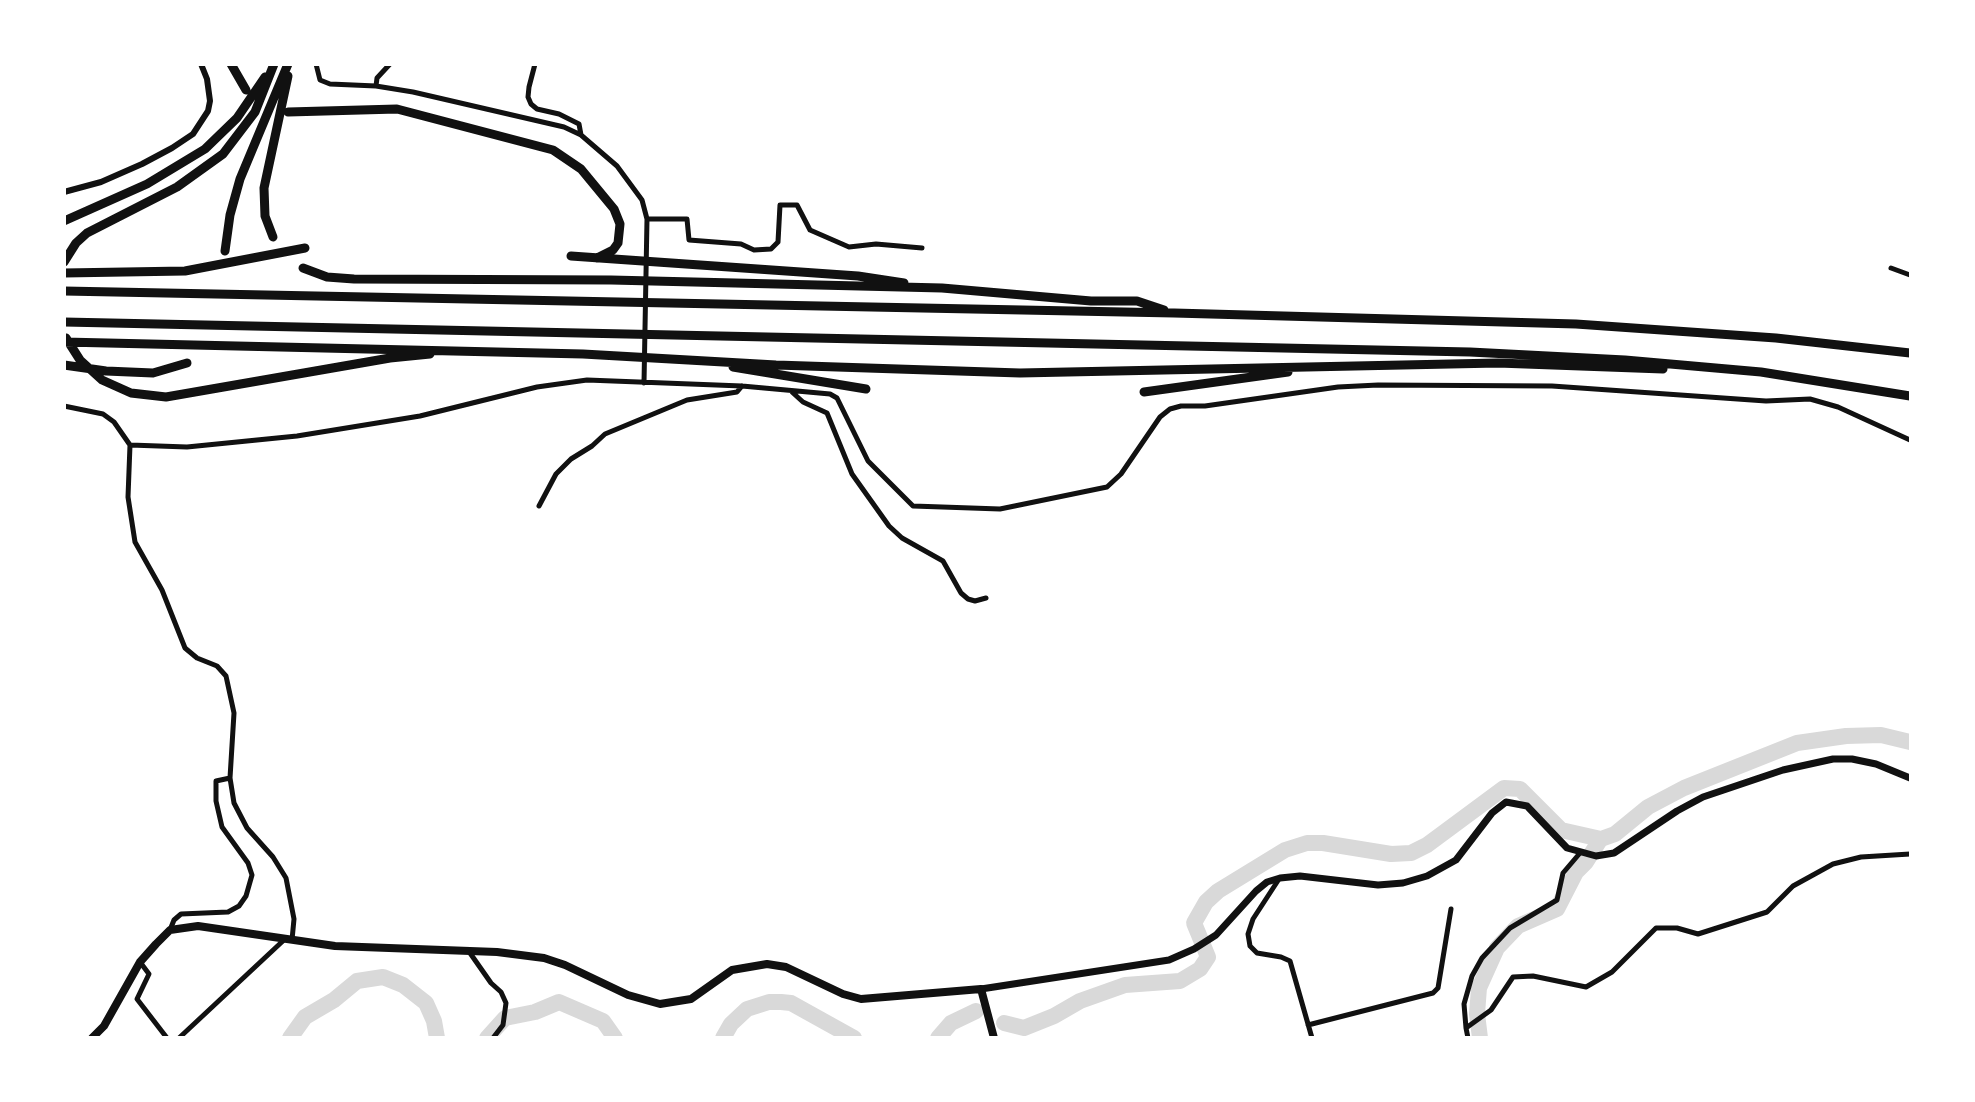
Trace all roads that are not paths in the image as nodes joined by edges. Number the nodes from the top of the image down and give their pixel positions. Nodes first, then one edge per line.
1 (201, 64) edge
2 (231, 64) edge
3 (273, 64) edge
4 (289, 64) edge
5 (316, 64) edge
6 (390, 64) edge
7 (535, 64) edge
8 (376, 86) junction
9 (246, 90) dead end
10 (288, 112) dead end
11 (581, 135) junction
12 (64, 192) edge
13 (647, 219) junction
14 (64, 221) edge
15 (273, 237) dead end
16 (305, 248) dead end
17 (922, 248) dead end
18 (225, 251) dead end
19 (571, 256) dead end
20 (67, 257) edge
21 (597, 258) junction
22 (303, 268) dead end
23 (1892, 268) dead end
24 (64, 273) edge
25 (1911, 275) edge
26 (942, 288) junction
27 (64, 291) edge
28 (1174, 313) junction
29 (64, 322) edge
30 (64, 336) edge
31 (64, 342) edge
32 (472, 351) junction
33 (1911, 353) edge
34 (682, 359) junction
35 (187, 363) dead end
36 (64, 365) edge
37 (1335, 366) junction
38 (1761, 372) junction
39 (644, 383) junction
40 (742, 386) junction
41 (866, 390) dead end
42 (792, 392) junction
43 (1144, 392) dead end
44 (1911, 396) edge
45 (64, 406) edge
46 (1911, 440) edge
47 (130, 444) junction
48 (539, 506) dead end
49 (986, 598) dead end
50 (230, 778) junction
51 (1911, 778) edge
52 (1582, 853) junction
53 (1911, 854) edge
54 (1280, 878) junction
55 (1450, 909) dead end
56 (170, 930) junction
57 (288, 939) junction
58 (470, 953) junction
59 (140, 962) junction
60 (981, 989) junction
61 (1308, 1025) junction
62 (1467, 1028) junction
63 (92, 1038) edge
64 (167, 1038) edge
65 (179, 1038) edge
66 (493, 1038) edge
67 (994, 1038) edge
68 (1312, 1038) edge
69 (1468, 1038) edge

1 - 12 street
2 - 9 highway
3 - 14 highway
3 - 20 highway
4 - 15 highway
4 - 18 highway
5 - 8 street
6 - 8 street
7 - 11 street
8 - 11 street
10 - 21 highway
11 - 13 street
13 - 17 street
13 - 39 street
16 - 24 highway
19 - 21 highway
21 - 26 highway
22 - 26 highway
23 - 25 street
26 - 28 highway
27 - 28 highway
28 - 33 highway
29 - 38 highway
30 - 32 highway
31 - 32 highway
32 - 34 highway
34 - 37 highway
34 - 41 highway
35 - 36 highway
37 - 38 highway
37 - 43 highway
38 - 44 highway
39 - 40 street
39 - 47 street
40 - 42 street
40 - 48 street
42 - 46 street
42 - 49 street
45 - 47 street
47 - 50 street
50 - 56 street
50 - 57 street
51 - 52 main road
52 - 54 main road
52 - 62 street
53 - 62 street
54 - 60 main road
54 - 61 street
55 - 61 street
56 - 57 main road
56 - 59 main road
57 - 58 main road
57 - 65 street
58 - 60 main road
58 - 66 street
59 - 63 main road
59 - 64 street
60 - 67 main road
61 - 68 street
62 - 69 street

